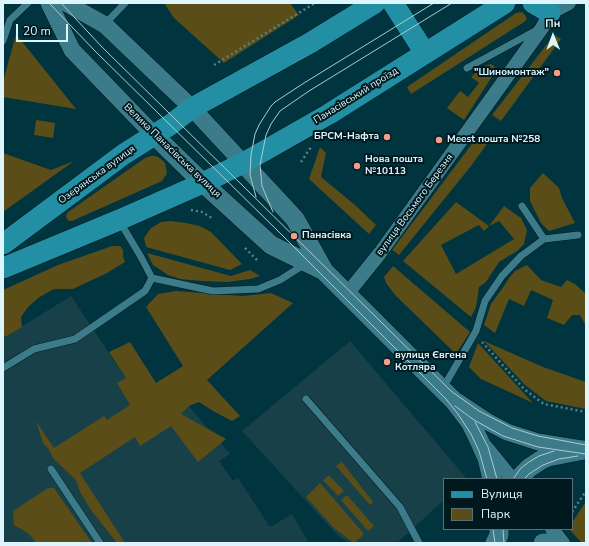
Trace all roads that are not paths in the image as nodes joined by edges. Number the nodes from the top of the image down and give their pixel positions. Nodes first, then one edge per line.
1 (28, 3) edge
2 (49, 3) edge
3 (66, 3) edge
4 (125, 3) edge
5 (375, 3) edge
6 (393, 3) edge
7 (505, 3) edge
8 (569, 3) edge
9 (542, 15) edge
10 (105, 25) junction
11 (3, 41) edge
12 (425, 54) junction
13 (467, 68) dead end
14 (192, 108) junction
15 (154, 135) junction
16 (243, 163) junction
17 (203, 183) junction
18 (522, 206) dead end
19 (119, 220) junction
20 (578, 235) dead end
21 (544, 239) junction
22 (3, 244) edge
23 (316, 267) junction
24 (3, 268) edge
25 (152, 278) junction
26 (347, 294) junction
27 (3, 368) edge
28 (446, 392) junction
29 (306, 399) dead end
30 (478, 438) junction
31 (585, 450) edge
32 (51, 469) dead end
33 (492, 478) edge
34 (511, 478) edge
35 (519, 478) edge
36 (553, 530) edge
37 (100, 543) edge
38 (419, 543) edge
39 (543, 543) edge
40 (553, 543) edge
41 (563, 543) edge

1 - 11 lane
2 - 15 street, Велика Панасівська вулиця
3 - 10 street, Велика Панасівська вулиця
4 - 10 lane
5 - 14 main road
6 - 12 main road
7 - 12 main road, Панасівський проїзд
8 - 9 street, вулиця Восьмого Березня
9 - 13 lane
9 - 26 street, вулиця Восьмого Березня
10 - 14 street, Велика Панасівська вулиця
12 - 16 main road, Панасівський проїзд
14 - 15 main road, Озерянська вулиця
14 - 16 street, Велика Панасівська вулиця
15 - 17 main road, Велика Панасівська вулиця
15 - 22 main road, Озерянська вулиця
16 - 17 main road, Панасівський проїзд
16 - 23 main road, Велика Панасівська вулиця
17 - 19 main road
17 - 23 main road, Велика Панасівська вулиця
18 - 21 lane
19 - 24 main road
19 - 25 lane
20 - 21 lane
21 - 28 lane
23 - 25 lane
23 - 26 main road, Велика Панасівська вулиця
25 - 27 lane
26 - 28 main road, Велика Панасівська вулиця
28 - 30 main road
28 - 31 street, Велика Панасівська вулиця
29 - 38 lane
30 - 33 main road
30 - 34 street
31 - 35 main road
32 - 37 lane
36 - 41 street
39 - 40 main road

